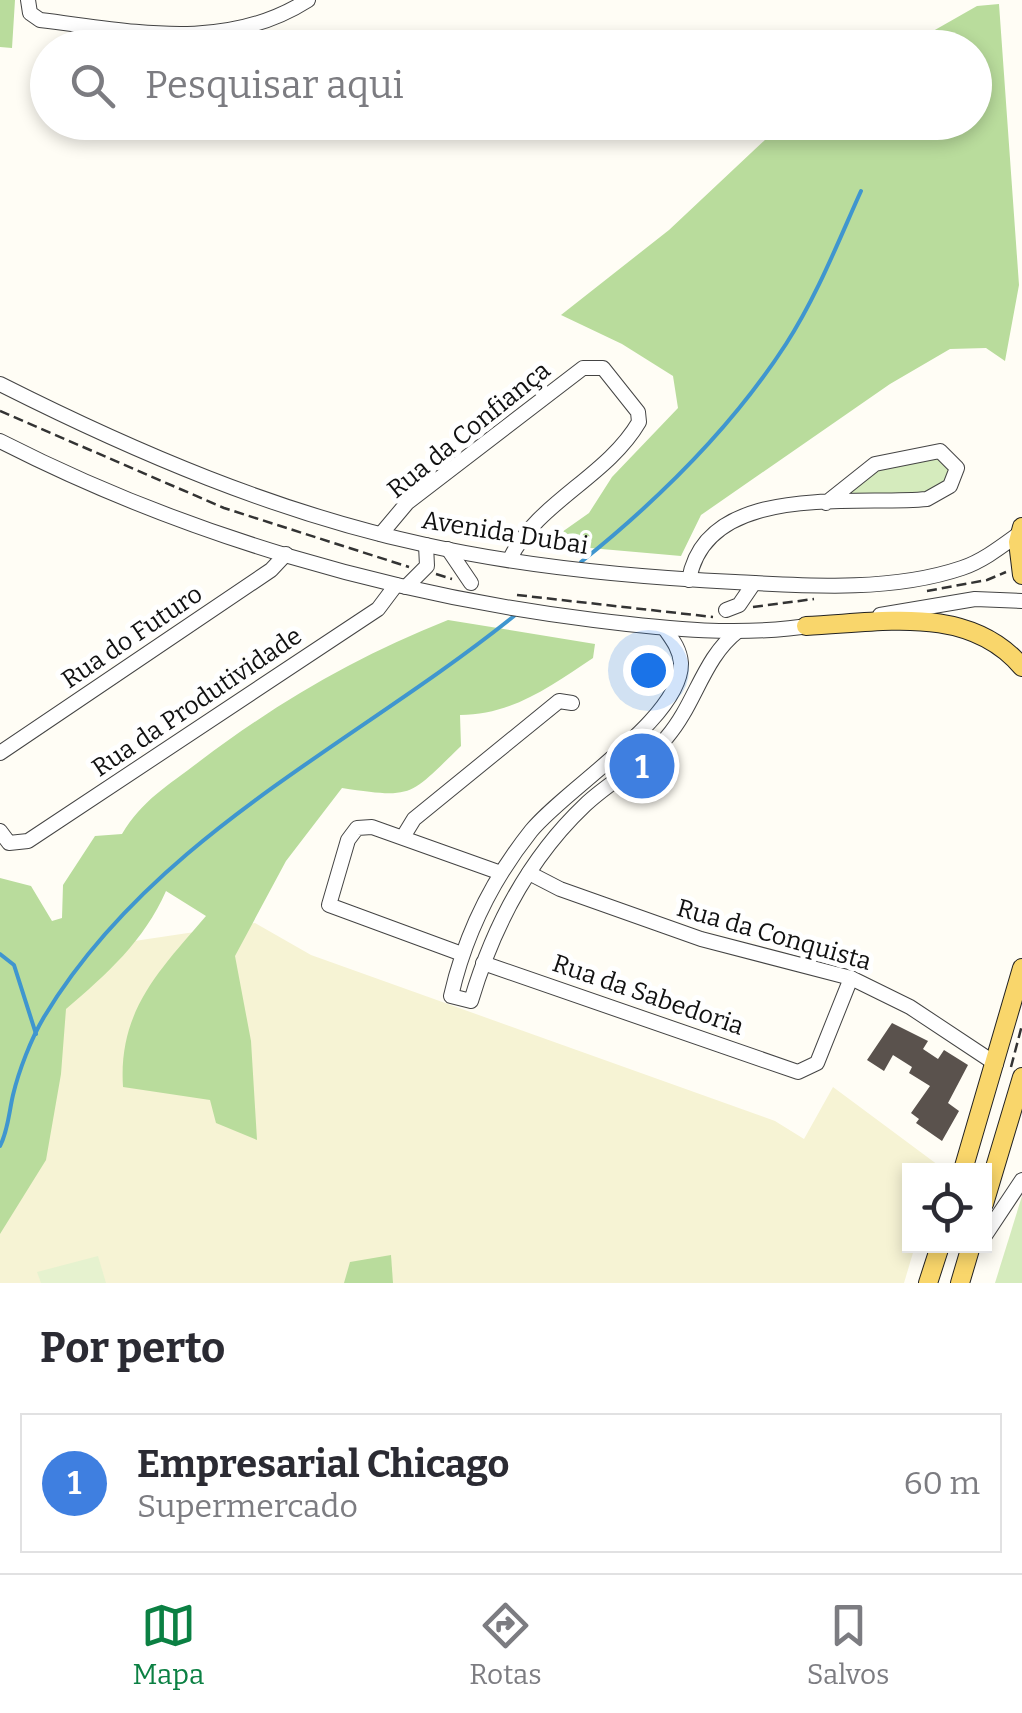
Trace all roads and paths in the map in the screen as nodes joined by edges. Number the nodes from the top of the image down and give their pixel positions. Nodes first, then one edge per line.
1 (28, 0) edge
2 (308, 0) edge
3 (136, 30) edge
4 (228, 30) edge
5 (0, 384) edge
6 (0, 441) edge
7 (826, 503) junction
8 (1021, 530) edge
9 (381, 534) junction
10 (426, 545) junction
11 (448, 549) junction
12 (286, 554) junction
13 (510, 559) junction
14 (1022, 575) edge
15 (689, 580) junction
16 (471, 583) dead end
17 (754, 584) junction
18 (401, 586) junction
19 (1022, 601) edge
20 (726, 610) dead end
21 (806, 626) junction
22 (664, 629) junction
23 (738, 631) junction
24 (1022, 667) edge
25 (572, 702) dead end
26 (0, 752) edge
27 (0, 831) edge
28 (404, 837) junction
29 (529, 872) junction
30 (501, 873) junction
31 (462, 954) junction
32 (483, 963) junction
33 (1022, 968) edge
34 (850, 978) junction
35 (996, 1064) junction
36 (1022, 1076) edge
37 (965, 1163) edge
38 (992, 1177) edge
39 (1022, 1180) edge
40 (992, 1225) edge
41 (938, 1253) edge
42 (971, 1253) edge
43 (928, 1283) edge
44 (960, 1283) edge

1 - 3 street
2 - 4 street
5 - 9 street, Avenida Dubai
6 - 12 street
7 - 7 street
7 - 15 street
8 - 14 main road
8 - 17 street, Avenida Dubai
9 - 10 street, Avenida Dubai
9 - 13 street, Rua da Confiança
10 - 11 street, Avenida Dubai
10 - 18 street, Rua da Produtividade
11 - 13 street, Avenida Dubai
11 - 16 street
12 - 18 street
12 - 26 street, Rua do Futuro
13 - 15 street, Avenida Dubai
15 - 17 street, Avenida Dubai
17 - 20 street
18 - 22 street
18 - 27 street, Rua da Produtividade
19 - 21 street
21 - 23 street
21 - 24 main road
22 - 23 street
22 - 30 street
23 - 29 street
25 - 28 street
28 - 30 street
28 - 31 street
29 - 32 street
29 - 34 street, Rua da Conquista
30 - 31 street
31 - 32 street
32 - 34 street, Rua da Sabedoria
33 - 35 main road
34 - 35 street, Rua da Conquista
35 - 37 main road
36 - 38 main road
39 - 40 street
41 - 43 main road
42 - 44 main road

